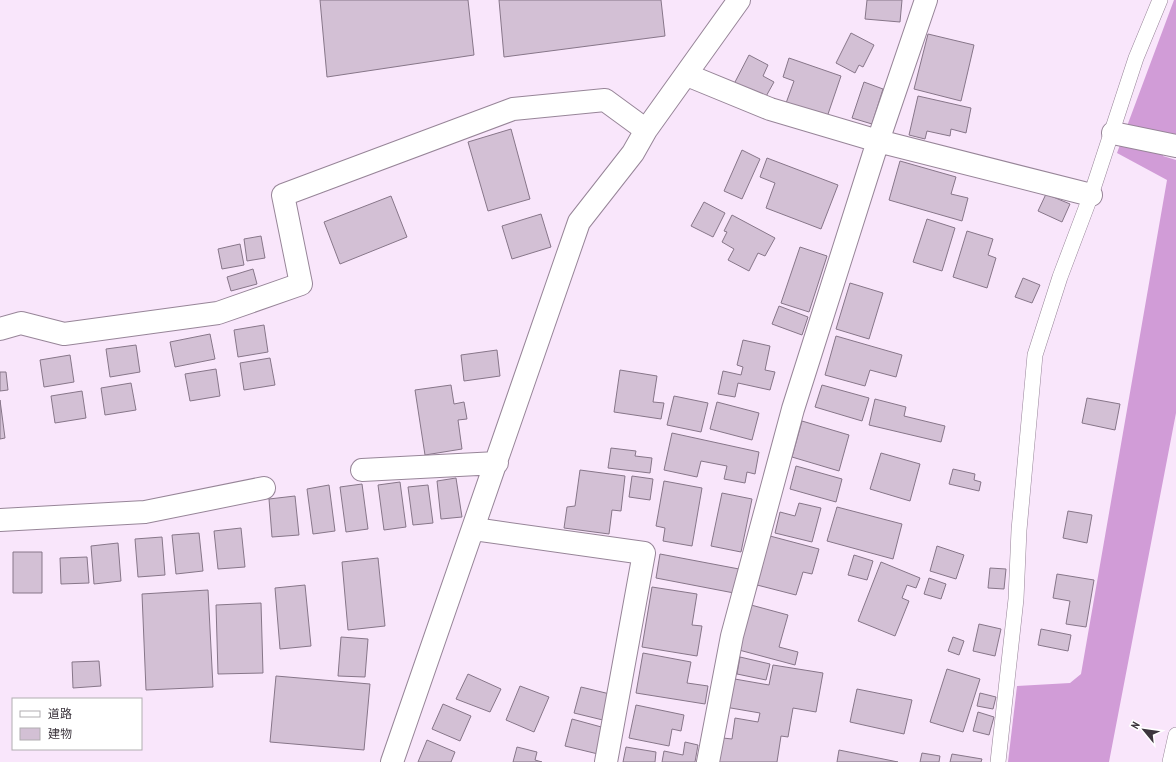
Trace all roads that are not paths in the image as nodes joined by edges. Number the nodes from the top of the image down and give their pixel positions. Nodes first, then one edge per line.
1 (739, 0) edge
2 (926, 0) edge
3 (1160, 0) edge
4 (687, 75) junction
5 (646, 130) junction
6 (1112, 133) junction
7 (878, 141) junction
8 (1176, 146) edge
9 (1091, 195) junction
10 (0, 329) edge
11 (497, 463) junction
12 (362, 470) dead end
13 (264, 488) dead end
14 (0, 520) edge
15 (474, 529) junction
16 (1176, 735) edge
17 (392, 762) edge
18 (606, 762) edge
19 (708, 762) edge
20 (998, 762) edge
21 (1170, 762) edge

1 - 4 street
2 - 7 street
3 - 6 lane
4 - 5 street
4 - 7 street
5 - 10 street
5 - 11 street
6 - 8 street
6 - 9 lane
7 - 9 street
7 - 19 street
9 - 20 lane
11 - 12 street
11 - 15 street
13 - 14 street
15 - 17 street
15 - 18 street
16 - 21 lane

